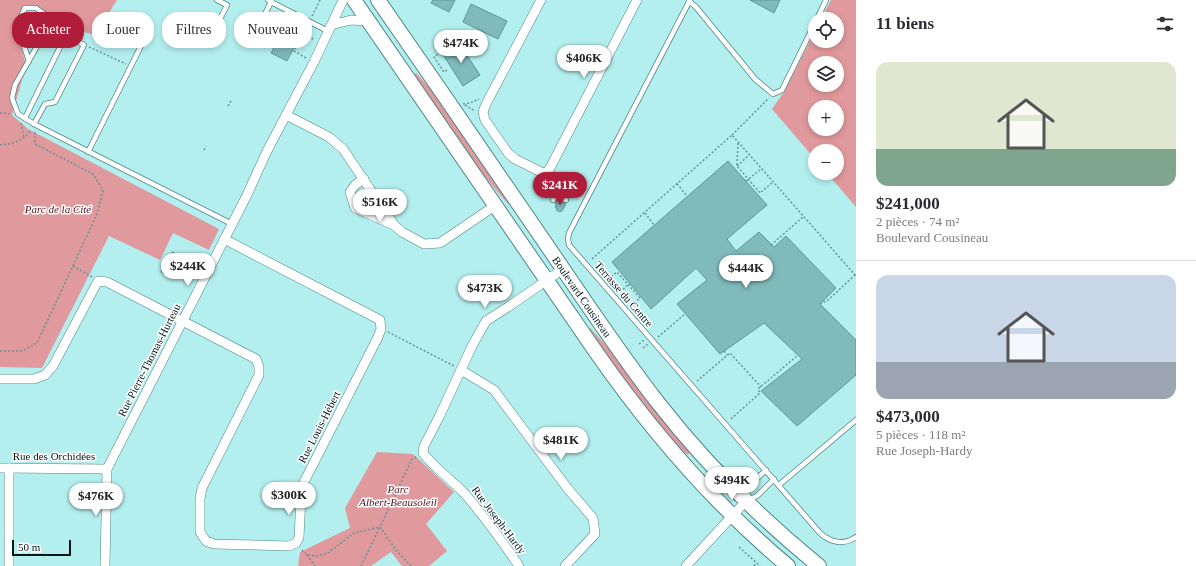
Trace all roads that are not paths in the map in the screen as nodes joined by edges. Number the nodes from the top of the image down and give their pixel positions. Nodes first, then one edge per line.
1 (217, 0) edge
2 (343, 0) edge
3 (354, 0) edge
4 (378, 0) edge
5 (541, 0) edge
6 (637, 0) edge
7 (689, 0) edge
8 (826, 0) edge
9 (270, 1) edge
10 (224, 12) edge
11 (265, 12) edge
12 (820, 12) edge
13 (369, 22) junction
14 (329, 28) junction
15 (808, 36) edge
16 (140, 48) edge
17 (29, 61) junction
18 (286, 115) junction
19 (25, 118) junction
20 (34, 124) junction
21 (88, 152) junction
22 (544, 173) junction
23 (364, 179) junction
24 (566, 200) dead end
25 (496, 205) junction
26 (232, 224) junction
27 (394, 225) junction
28 (224, 239) junction
29 (563, 269) junction
30 (547, 280) junction
31 (182, 321) junction
32 (461, 370) junction
33 (0, 379) edge
34 (856, 420) edge
35 (4, 468) edge
36 (107, 469) junction
37 (766, 470) junction
38 (774, 479) junction
39 (780, 485) junction
40 (746, 501) junction
41 (733, 516) junction
42 (856, 537) edge
43 (9, 566) edge
44 (105, 566) edge
45 (519, 566) edge
46 (565, 566) edge
47 (686, 566) edge
48 (788, 566) edge
49 (819, 566) edge

1 - 10 lane
2 - 14 street, Rue Pierre-Thomas-Hurteau
3 - 13 main road, Boulevard Cousineau
4 - 29 main road, Boulevard Cousineau
5 - 22 street
6 - 22 street
7 - 15 lane
7 - 37 lane, Terrasse du Centre
8 - 12 lane
9 - 11 lane
9 - 14 lane
13 - 14 street
13 - 25 main road, Boulevard Cousineau
14 - 18 street, Rue Pierre-Thomas-Hurteau
16 - 21 lane
17 - 17 lane
17 - 19 lane
18 - 23 street
18 - 26 street, Rue Pierre-Thomas-Hurteau
19 - 20 lane
19 - 20 lane
20 - 21 lane
21 - 26 lane
22 - 24 lane
23 - 27 street
23 - 27 street
25 - 27 street
25 - 30 main road, Boulevard Cousineau
26 - 28 street, Rue Pierre-Thomas-Hurteau
28 - 31 street, Rue Pierre-Thomas-Hurteau
28 - 31 street, Rue Louis-Hébert
29 - 30 street
29 - 40 main road, Boulevard Cousineau
30 - 32 street
30 - 41 main road, Boulevard Cousineau
31 - 33 street
31 - 36 street, Rue Pierre-Thomas-Hurteau
32 - 45 street, Rue Joseph-Hardy
32 - 46 street
34 - 39 lane
35 - 36 street, Rue des Orchidées
35 - 43 street
36 - 44 street, Rue Pierre-Thomas-Hurteau
37 - 38 lane, Terrasse du Centre
37 - 40 lane
38 - 39 lane, Terrasse du Centre
38 - 40 lane
39 - 42 lane, Terrasse du Centre
40 - 41 street
40 - 49 main road, Boulevard Cousineau
41 - 47 street
41 - 48 main road, Boulevard Cousineau

